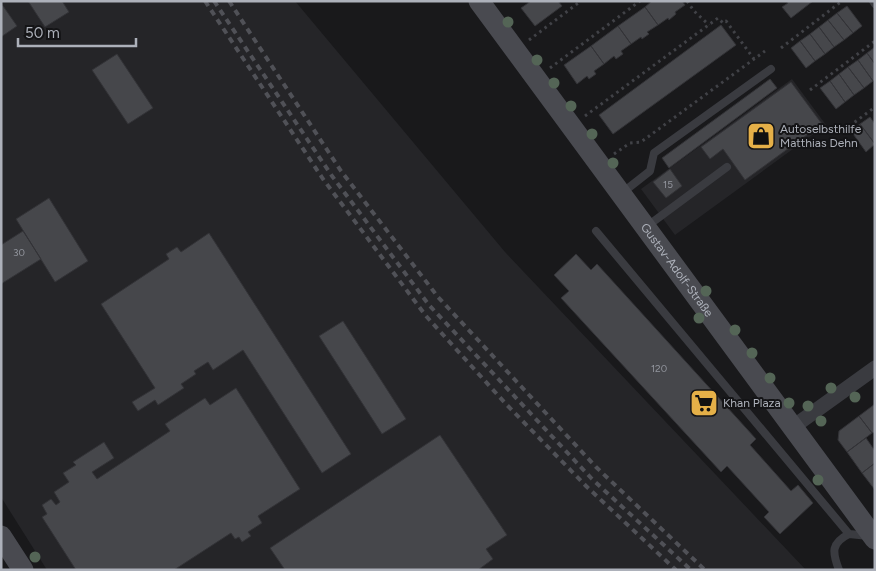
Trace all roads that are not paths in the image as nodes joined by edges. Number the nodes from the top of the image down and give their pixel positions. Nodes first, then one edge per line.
1 (479, 1) edge
2 (771, 69) dead end
3 (727, 167) dead end
4 (620, 194) junction
5 (645, 227) junction
6 (596, 231) dead end
7 (875, 368) edge
8 (793, 427) junction
9 (849, 534) junction
10 (1, 536) edge
11 (874, 538) edge
12 (23, 570) edge
13 (838, 570) edge

1 - 4 street, Gustav-Adolf-Straße
2 - 4 lane
3 - 5 lane
4 - 5 street, Gustav-Adolf-Straße
5 - 8 street, Gustav-Adolf-Straße
6 - 9 lane
7 - 8 street
8 - 11 street, Gustav-Adolf-Straße
9 - 11 lane
9 - 13 lane
10 - 12 street

